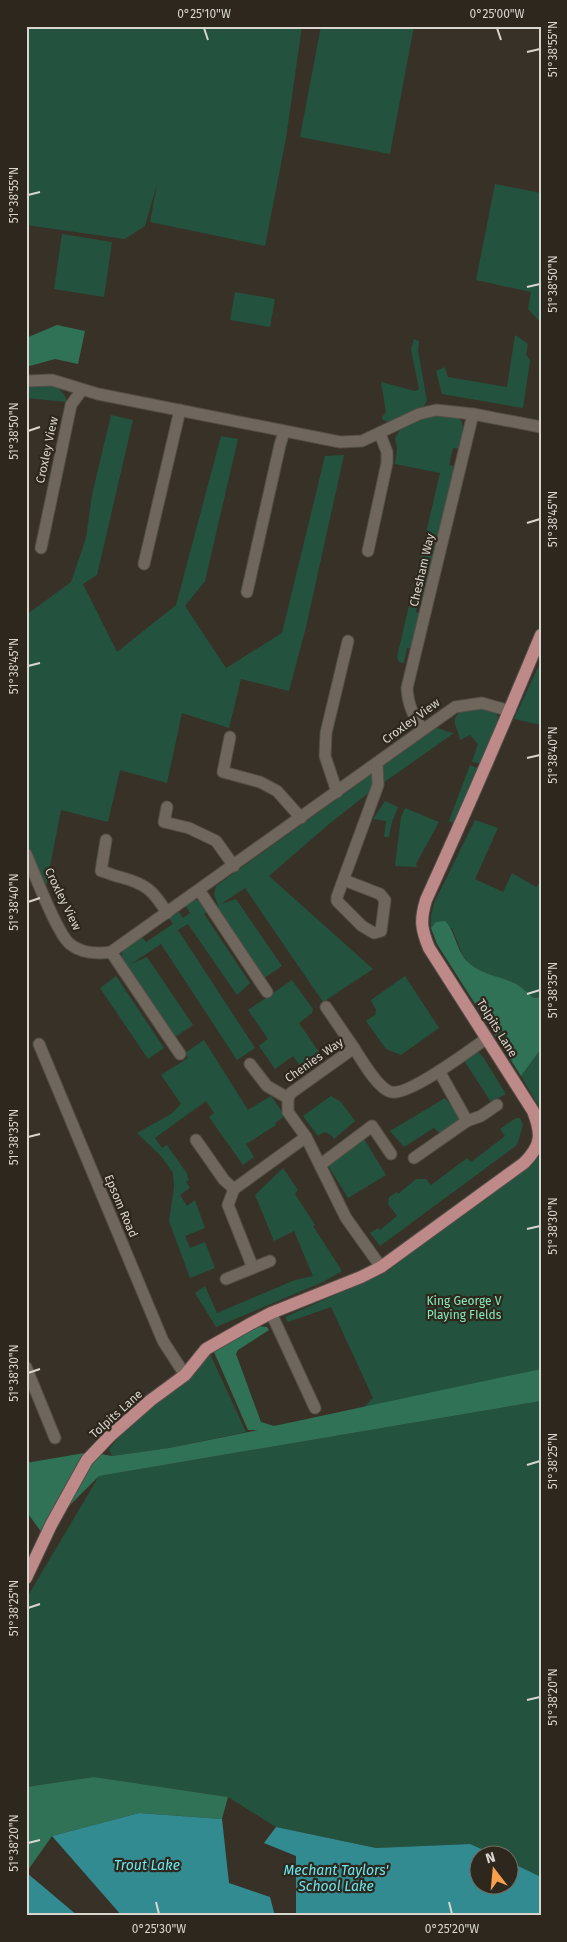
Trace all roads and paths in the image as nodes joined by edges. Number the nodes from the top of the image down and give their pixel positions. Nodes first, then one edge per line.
1 (26, 381) edge
2 (82, 390) junction
3 (180, 410) junction
4 (473, 414) junction
5 (541, 427) edge
6 (284, 432) junction
7 (380, 434) junction
8 (41, 548) dead end
9 (368, 551) dead end
10 (144, 564) dead end
11 (247, 592) dead end
12 (541, 635) edge
13 (348, 641) dead end
14 (510, 711) junction
15 (422, 729) junction
16 (230, 737) dead end
17 (377, 763) junction
18 (337, 792) junction
19 (168, 807) dead end
20 (301, 818) junction
21 (106, 840) dead end
22 (26, 854) edge
23 (234, 866) junction
24 (344, 880) junction
25 (199, 890) junction
26 (167, 913) junction
27 (111, 952) junction
28 (267, 992) dead end
29 (326, 1007) dead end
30 (487, 1038) junction
31 (39, 1044) dead end
32 (354, 1048) junction
33 (180, 1054) dead end
34 (250, 1064) dead end
35 (439, 1071) junction
36 (288, 1098) junction
37 (497, 1105) dead end
38 (467, 1121) junction
39 (306, 1137) junction
40 (196, 1140) dead end
41 (540, 1140) edge
42 (391, 1154) dead end
43 (414, 1158) dead end
44 (320, 1165) junction
45 (234, 1189) junction
46 (270, 1261) dead end
47 (381, 1267) junction
48 (253, 1268) junction
49 (226, 1280) dead end
50 (271, 1313) junction
51 (26, 1367) edge
52 (185, 1375) junction
53 (316, 1408) dead end
54 (55, 1438) dead end
55 (26, 1578) edge

1 - 2 street
2 - 3 street
2 - 8 street, Croxley View
3 - 6 street
3 - 10 street
4 - 5 street
4 - 7 street
4 - 15 street, Chesham Way
6 - 7 street
6 - 11 street
7 - 9 street
12 - 14 main road, Tolpits Lane
13 - 18 street
14 - 15 street, Croxley View
14 - 30 main road, Tolpits Lane
15 - 17 street, Croxley View
16 - 20 street
17 - 18 street, Croxley View
17 - 24 street
18 - 20 street, Croxley View
19 - 23 street
20 - 23 street, Croxley View
21 - 26 street
22 - 27 street, Croxley View
23 - 25 street, Croxley View
24 - 24 street
25 - 26 street, Croxley View
25 - 28 street
26 - 27 street, Croxley View
27 - 33 street
29 - 32 street
30 - 35 street, Chenies Way
30 - 41 main road, Tolpits Lane
31 - 52 street, Epsom Road
32 - 35 street, Chenies Way
32 - 36 street, Chenies Way
34 - 36 street
35 - 38 street
36 - 39 street, Chenies Way
37 - 38 street
38 - 43 street
39 - 44 street, Chenies Way
39 - 45 street
40 - 45 street
41 - 47 main road, Tolpits Lane
42 - 44 street
44 - 47 street, Chenies Way
45 - 48 street
46 - 48 street
47 - 50 main road, Tolpits Lane
48 - 49 street
50 - 52 main road, Tolpits Lane
50 - 53 street
51 - 54 street
52 - 55 main road, Tolpits Lane

